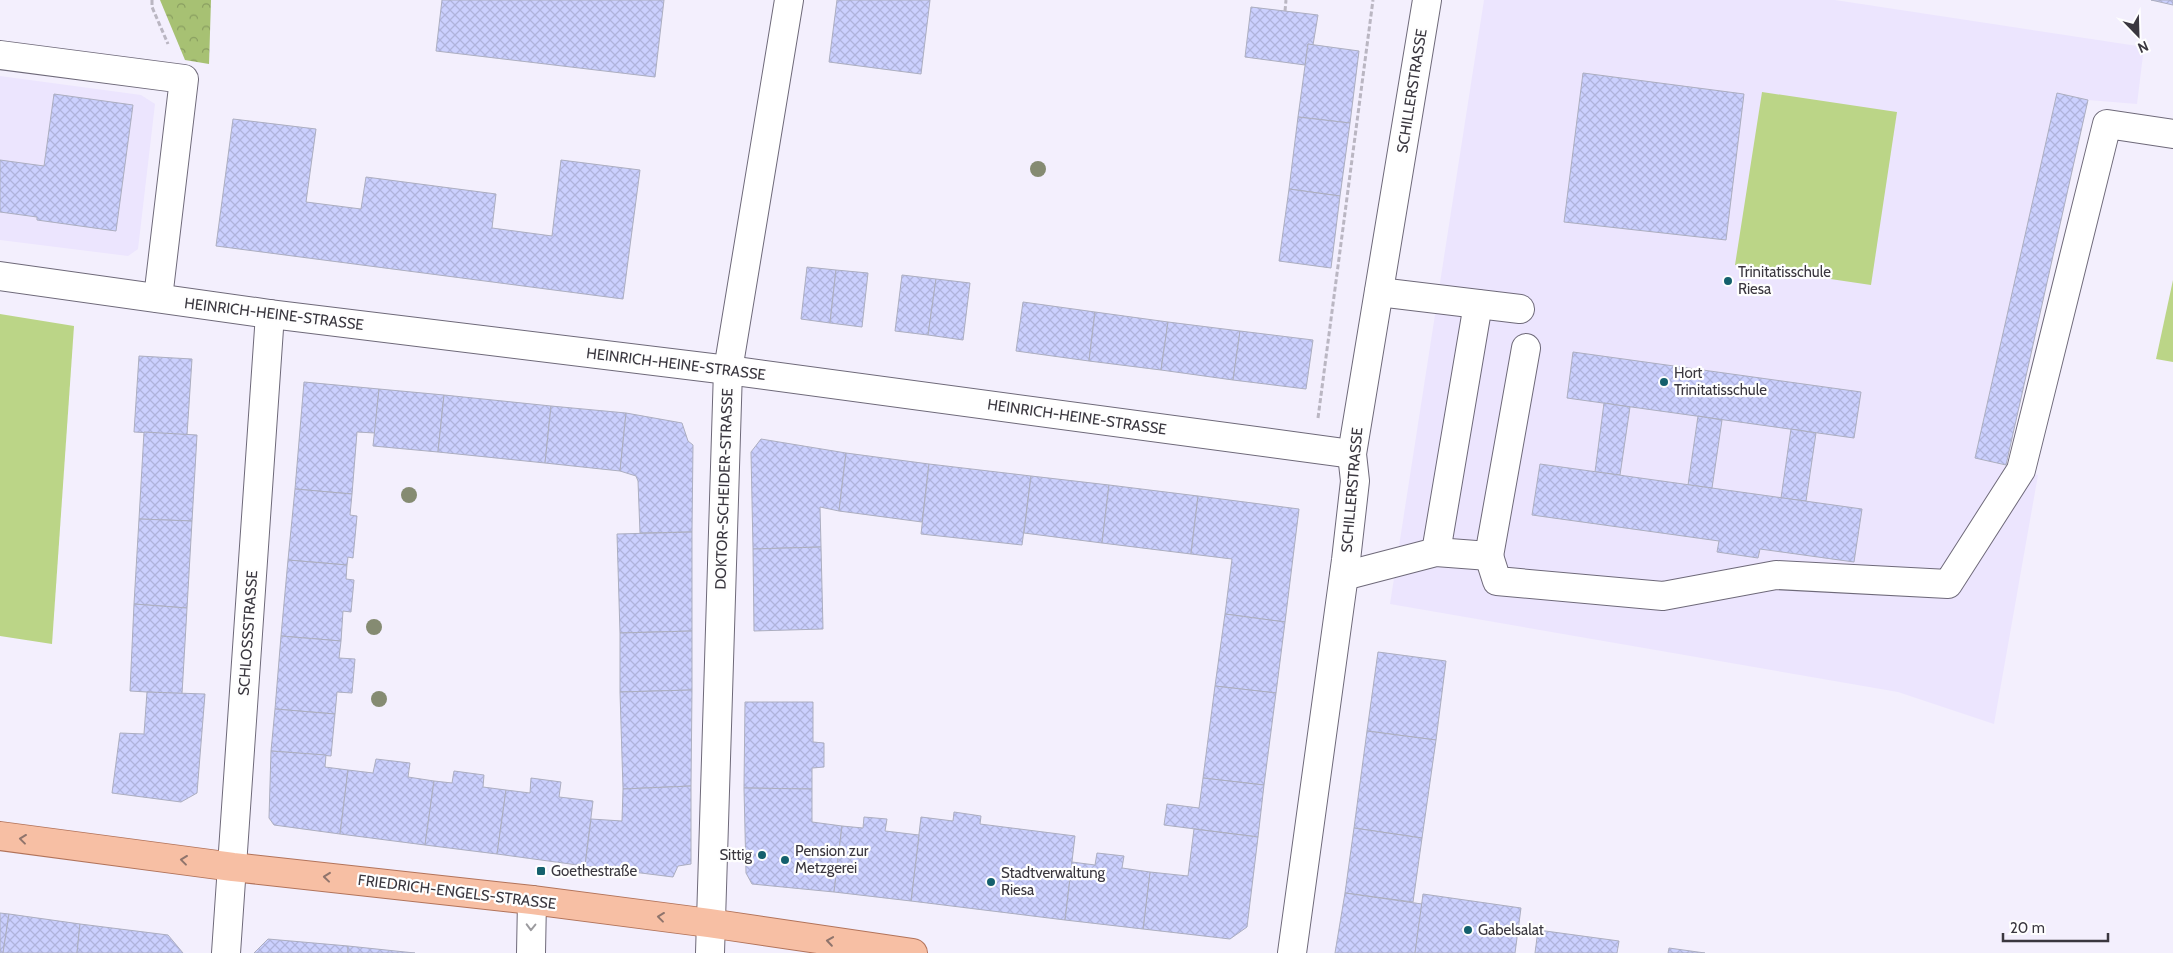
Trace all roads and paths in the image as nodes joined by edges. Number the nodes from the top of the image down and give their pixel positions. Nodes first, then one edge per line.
1 (152, 0) edge
2 (788, 0) edge
3 (1286, 0) edge
4 (1373, 0) edge
5 (1427, 0) edge
6 (1285, 11) dead end
7 (0, 55) edge
8 (184, 79) junction
9 (2173, 134) edge
10 (0, 276) edge
11 (1379, 292) junction
12 (158, 298) junction
13 (1478, 304) junction
14 (1520, 309) dead end
15 (270, 314) junction
16 (1526, 348) dead end
17 (728, 370) junction
18 (1314, 449) junction
19 (1352, 454) junction
20 (1436, 552) junction
21 (1489, 556) junction
22 (1344, 576) junction
23 (0, 836) edge
24 (232, 866) junction
25 (532, 900) junction
26 (710, 923) junction
27 (226, 953) edge
28 (531, 953) edge
29 (710, 953) edge
30 (913, 953) edge
31 (1292, 953) edge

1 - 8 path
2 - 17 street, DOKTOR-SCHEIDER-STRASSE
3 - 6 path
4 - 18 path
5 - 11 street, SCHILLERSTRASSE
7 - 8 street
8 - 12 street
9 - 21 street
10 - 12 street, HEINRICH-HEINE-STRASSE
11 - 13 street
11 - 19 street, SCHILLERSTRASSE
12 - 15 street, HEINRICH-HEINE-STRASSE
13 - 14 street
13 - 20 street
15 - 17 street, HEINRICH-HEINE-STRASSE
15 - 24 street, SCHLOSSSTRASSE
16 - 21 street
17 - 18 street, HEINRICH-HEINE-STRASSE
17 - 26 street, DOKTOR-SCHEIDER-STRASSE
18 - 19 street, HEINRICH-HEINE-STRASSE
19 - 22 street, SCHILLERSTRASSE
20 - 21 street
20 - 22 street
22 - 31 street, SCHILLERSTRASSE
24 -> 23 main road, FRIEDRICH-ENGELS-STRASSE
25 -> 24 main road, FRIEDRICH-ENGELS-STRASSE
24 - 27 street, SCHLOSSSTRASSE
26 -> 25 main road, FRIEDRICH-ENGELS-STRASSE
25 -> 28 street
26 - 29 street, DOKTOR-SCHEIDER-STRASSE
30 -> 26 main road, FRIEDRICH-ENGELS-STRASSE

